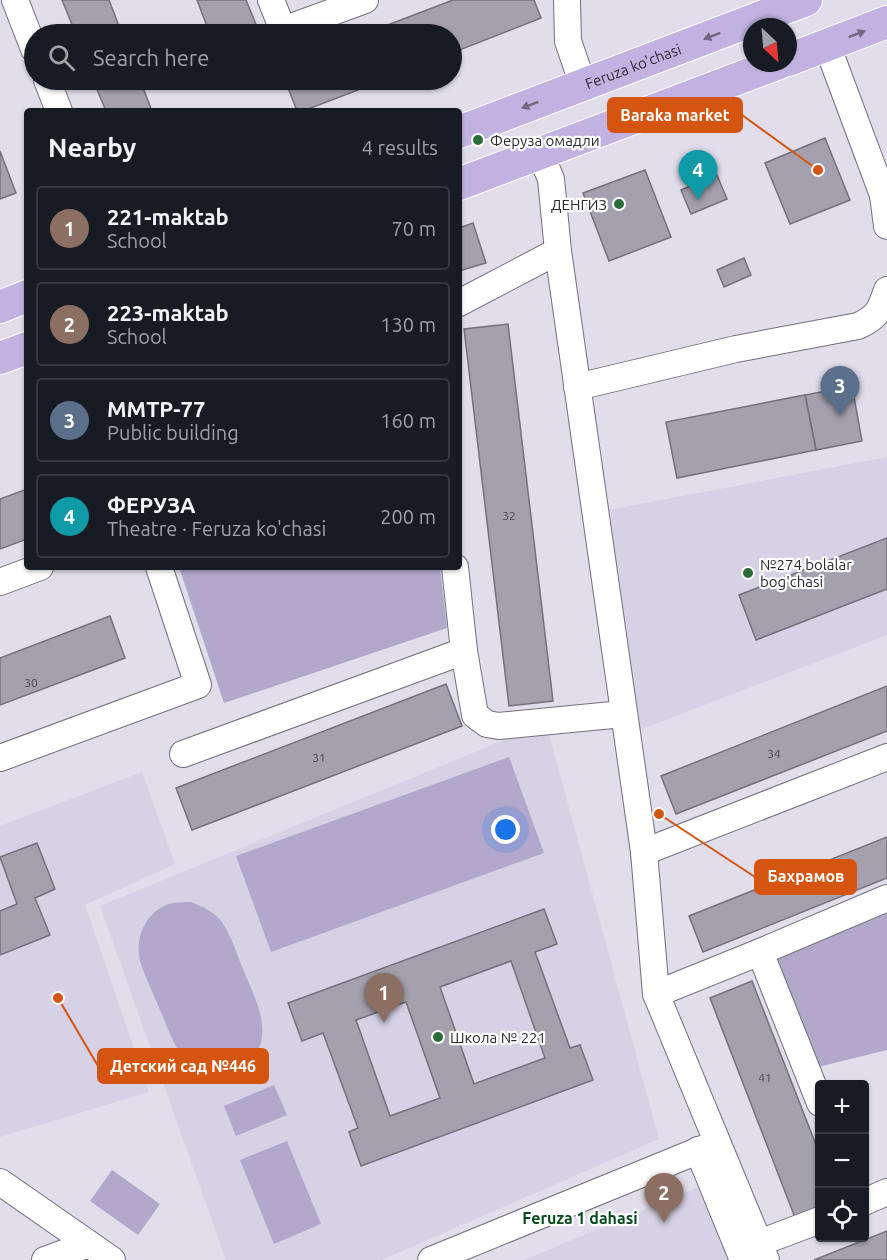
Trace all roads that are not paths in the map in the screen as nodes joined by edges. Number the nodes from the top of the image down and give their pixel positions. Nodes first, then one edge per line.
1 (272, 0) edge
2 (365, 0) edge
3 (567, 0) edge
4 (806, 0) edge
5 (12, 11) edge
6 (887, 22) edge
7 (281, 24) edge
8 (299, 24) edge
9 (24, 32) edge
10 (827, 45) junction
11 (797, 57) edge
12 (755, 72) edge
13 (583, 85) junction
14 (51, 90) edge
15 (58, 108) edge
16 (462, 131) edge
17 (540, 153) junction
18 (462, 183) edge
19 (886, 195) edge
20 (887, 226) edge
21 (558, 251) junction
22 (887, 290) edge
23 (24, 297) edge
24 (462, 301) edge
25 (0, 307) edge
26 (24, 349) edge
27 (0, 358) edge
28 (577, 387) junction
29 (32, 570) edge
30 (160, 570) edge
31 (455, 570) edge
32 (0, 582) edge
33 (464, 651) junction
34 (623, 714) junction
35 (183, 754) dead end
36 (887, 757) edge
37 (0, 758) edge
38 (644, 852) junction
39 (887, 898) edge
40 (760, 952) junction
41 (656, 994) junction
42 (815, 1093) edge
43 (707, 1146) junction
44 (0, 1182) edge
45 (887, 1192) edge
46 (869, 1200) edge
47 (815, 1222) edge
48 (67, 1254) edge
49 (756, 1254) edge
50 (112, 1260) edge
51 (431, 1260) edge

1 - 7 street
2 - 8 street
3 - 13 street
4 -> 13 main road, Feruza ko'chasi
5 - 9 street
10 -> 6 main road
10 - 11 main road
10 - 19 street
12 - 17 main road
13 -> 16 main road, Feruza ko'chasi
14 - 15 street
17 - 18 main road
17 - 21 street
19 - 20 street
21 - 24 street
21 - 28 street
22 - 28 street
23 - 25 main road
26 - 27 main road
28 - 34 street
29 - 32 street
30 - 37 street
31 - 33 street
33 - 34 street
33 - 35 street
34 - 38 street
36 - 38 street
38 - 41 street
39 - 40 street
40 - 41 street
40 - 42 street
41 - 43 street
43 - 49 street
43 - 51 street
44 - 48 street
45 - 46 street
47 - 49 street
48 - 50 street

